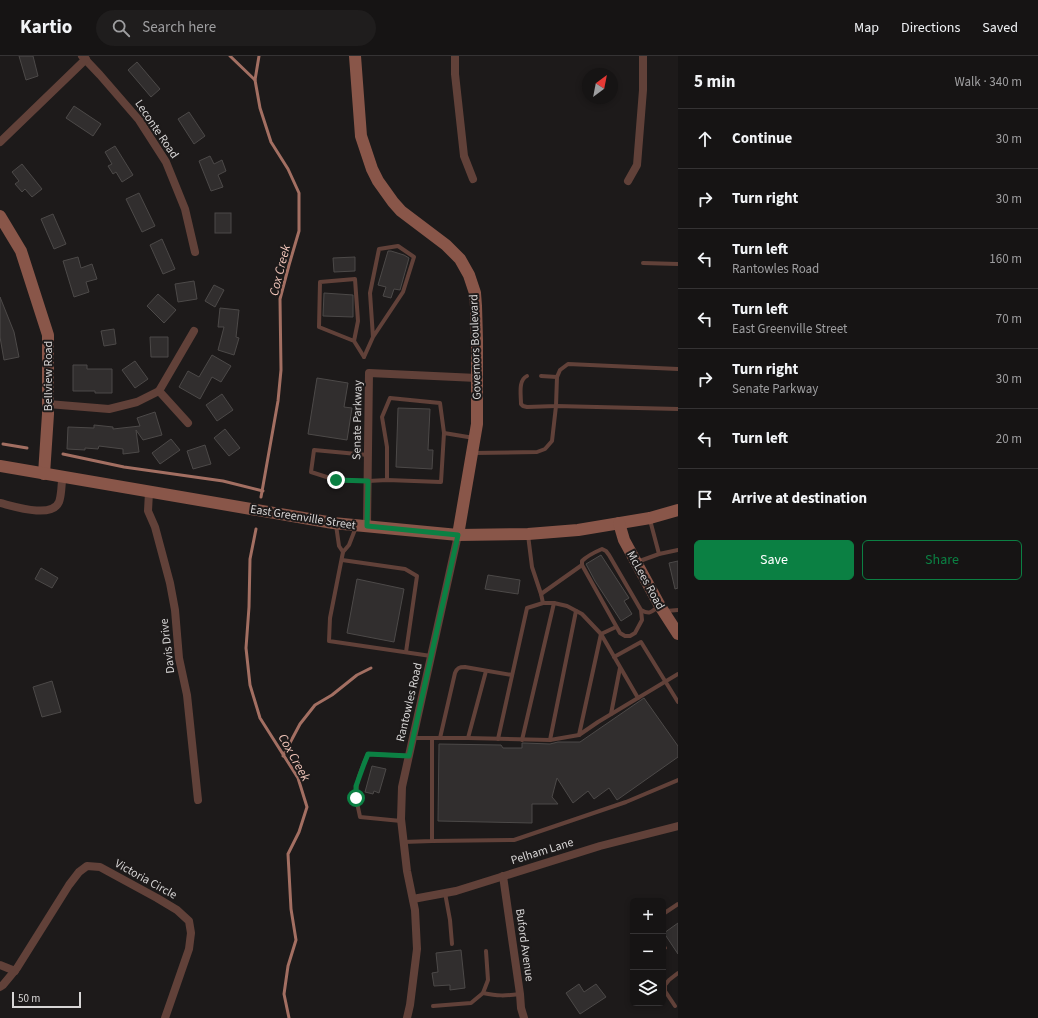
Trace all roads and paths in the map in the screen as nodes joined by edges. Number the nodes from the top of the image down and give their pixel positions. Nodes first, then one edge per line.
1 (355, 56) edge
2 (455, 56) edge
3 (643, 56) edge
4 (84, 58) edge
5 (0, 142) edge
6 (473, 179) dead end
7 (628, 181) dead end
8 (0, 216) edge
9 (195, 252) dead end
10 (643, 263) dead end
11 (678, 264) edge
12 (194, 331) dead end
13 (373, 337) junction
14 (354, 341) junction
15 (678, 369) edge
16 (527, 376) dead end
17 (541, 376) dead end
18 (557, 377) junction
19 (477, 378) junction
20 (159, 391) junction
21 (48, 404) junction
22 (556, 406) junction
23 (678, 409) edge
24 (188, 423) dead end
25 (444, 433) junction
26 (475, 438) junction
27 (472, 453) junction
28 (368, 455) junction
29 (0, 466) edge
30 (44, 474) junction
31 (62, 477) junction
32 (387, 480) junction
33 (368, 481) junction
34 (149, 492) junction
35 (0, 503) edge
36 (678, 510) edge
37 (650, 518) junction
38 (336, 523) junction
39 (619, 523) junction
40 (362, 526) junction
41 (528, 534) junction
42 (458, 535) junction
43 (678, 550) edge
44 (343, 552) junction
45 (659, 554) junction
46 (342, 560) junction
47 (636, 562) junction
48 (582, 565) junction
49 (541, 594) junction
50 (543, 603) junction
51 (554, 603) junction
52 (662, 608) junction
53 (641, 610) junction
54 (678, 610) edge
55 (576, 611) junction
56 (616, 627) junction
57 (602, 634) junction
58 (678, 634) edge
59 (406, 652) junction
60 (431, 656) junction
61 (614, 657) junction
62 (620, 668) junction
63 (486, 671) junction
64 (678, 674) edge
65 (512, 675) junction
66 (666, 681) junction
67 (638, 698) junction
68 (678, 702) edge
69 (611, 714) junction
70 (579, 735) junction
71 (413, 738) junction
72 (432, 738) junction
73 (440, 738) junction
74 (468, 738) junction
75 (498, 739) junction
76 (522, 740) junction
77 (550, 740) junction
78 (409, 756) junction
79 (678, 780) edge
80 (198, 800) dead end
81 (401, 821) junction
82 (678, 826) edge
83 (432, 841) junction
84 (403, 842) junction
85 (503, 876) junction
86 (445, 893) junction
87 (413, 899) junction
88 (678, 904) edge
89 (666, 912) edge
90 (452, 944) dead end
91 (486, 950) dead end
92 (0, 964) edge
93 (14, 971) junction
94 (678, 973) edge
95 (0, 987) edge
96 (483, 993) junction
97 (520, 994) junction
98 (433, 1006) dead end
99 (675, 1006) dead end
100 (165, 1018) edge
101 (407, 1018) edge
102 (524, 1018) edge

1 - 19 street, Governors Boulevard
2 - 6 street
3 - 7 street
4 - 5 street
4 - 9 street, Leconte Road
8 - 21 street, Bellview Road
10 - 11 lane
12 - 20 street
13 - 13 lane
13 - 14 lane
14 - 14 lane
15 - 18 lane
16 - 22 lane
17 - 18 lane
18 - 22 lane
19 - 26 street, Governors Boulevard
19 - 28 street, Senate Parkway
20 - 21 street
20 - 24 street
21 - 30 street, Bellview Road
22 - 23 lane
22 - 27 lane
25 - 26 lane
25 - 32 lane
25 - 32 lane
26 - 27 street, Governors Boulevard
27 - 42 street, Governors Boulevard
28 - 33 street, Senate Parkway
28 - 33 lane
29 - 30 street, East Greenville Street
30 - 31 street, East Greenville Street
31 - 34 street, East Greenville Street
31 - 35 street
32 - 33 lane
33 - 40 street, Senate Parkway
34 - 38 street, East Greenville Street
34 - 80 street, Davis Drive
36 - 37 street, East Greenville Street
37 - 39 street, East Greenville Street
37 - 45 lane
38 - 40 street, East Greenville Street
38 - 44 lane
39 - 41 street, East Greenville Street
39 - 47 street, McLees Road
40 - 42 street, East Greenville Street
40 - 44 lane
41 - 42 street, East Greenville Street
41 - 49 lane
42 - 60 street, Rantowles Road
43 - 45 lane
44 - 46 lane
45 - 47 lane
46 - 59 lane
46 - 59 lane
47 - 52 street, McLees Road
48 - 49 lane
48 - 53 lane
48 - 56 lane
49 - 50 lane
50 - 51 lane
50 - 65 lane
51 - 55 lane
51 - 76 lane
52 - 53 lane
52 - 54 lane
52 - 58 street, McLees Road
53 - 56 lane
55 - 57 lane
55 - 77 lane
56 - 57 lane
57 - 61 lane
57 - 70 lane
59 - 60 lane
60 - 71 street, Rantowles Road
61 - 62 lane
61 - 66 lane
62 - 67 lane
62 - 69 lane
63 - 65 lane
63 - 73 lane
63 - 74 lane
64 - 66 lane
65 - 75 lane
66 - 67 lane
66 - 68 lane
67 - 69 lane
69 - 70 lane
70 - 77 lane
71 - 72 lane
71 - 78 street, Rantowles Road
72 - 73 lane
72 - 83 lane
73 - 74 lane
74 - 75 lane
75 - 76 lane
76 - 77 lane
78 - 81 street, Rantowles Road
78 - 81 lane
79 - 83 lane
81 - 84 street, Rantowles Road
82 - 85 street, Pelham Lane
83 - 84 lane
84 - 87 street, Rantowles Road
85 - 86 street, Pelham Lane
85 - 97 street, Buford Avenue
86 - 87 street, Pelham Lane
86 - 90 lane
87 - 101 street, Rantowles Road
88 - 89 lane
91 - 96 lane
92 - 93 street
93 - 95 street, Victoria Circle
93 - 100 street, Victoria Circle
94 - 99 lane
96 - 97 lane
96 - 98 lane
97 - 102 street, Buford Avenue

